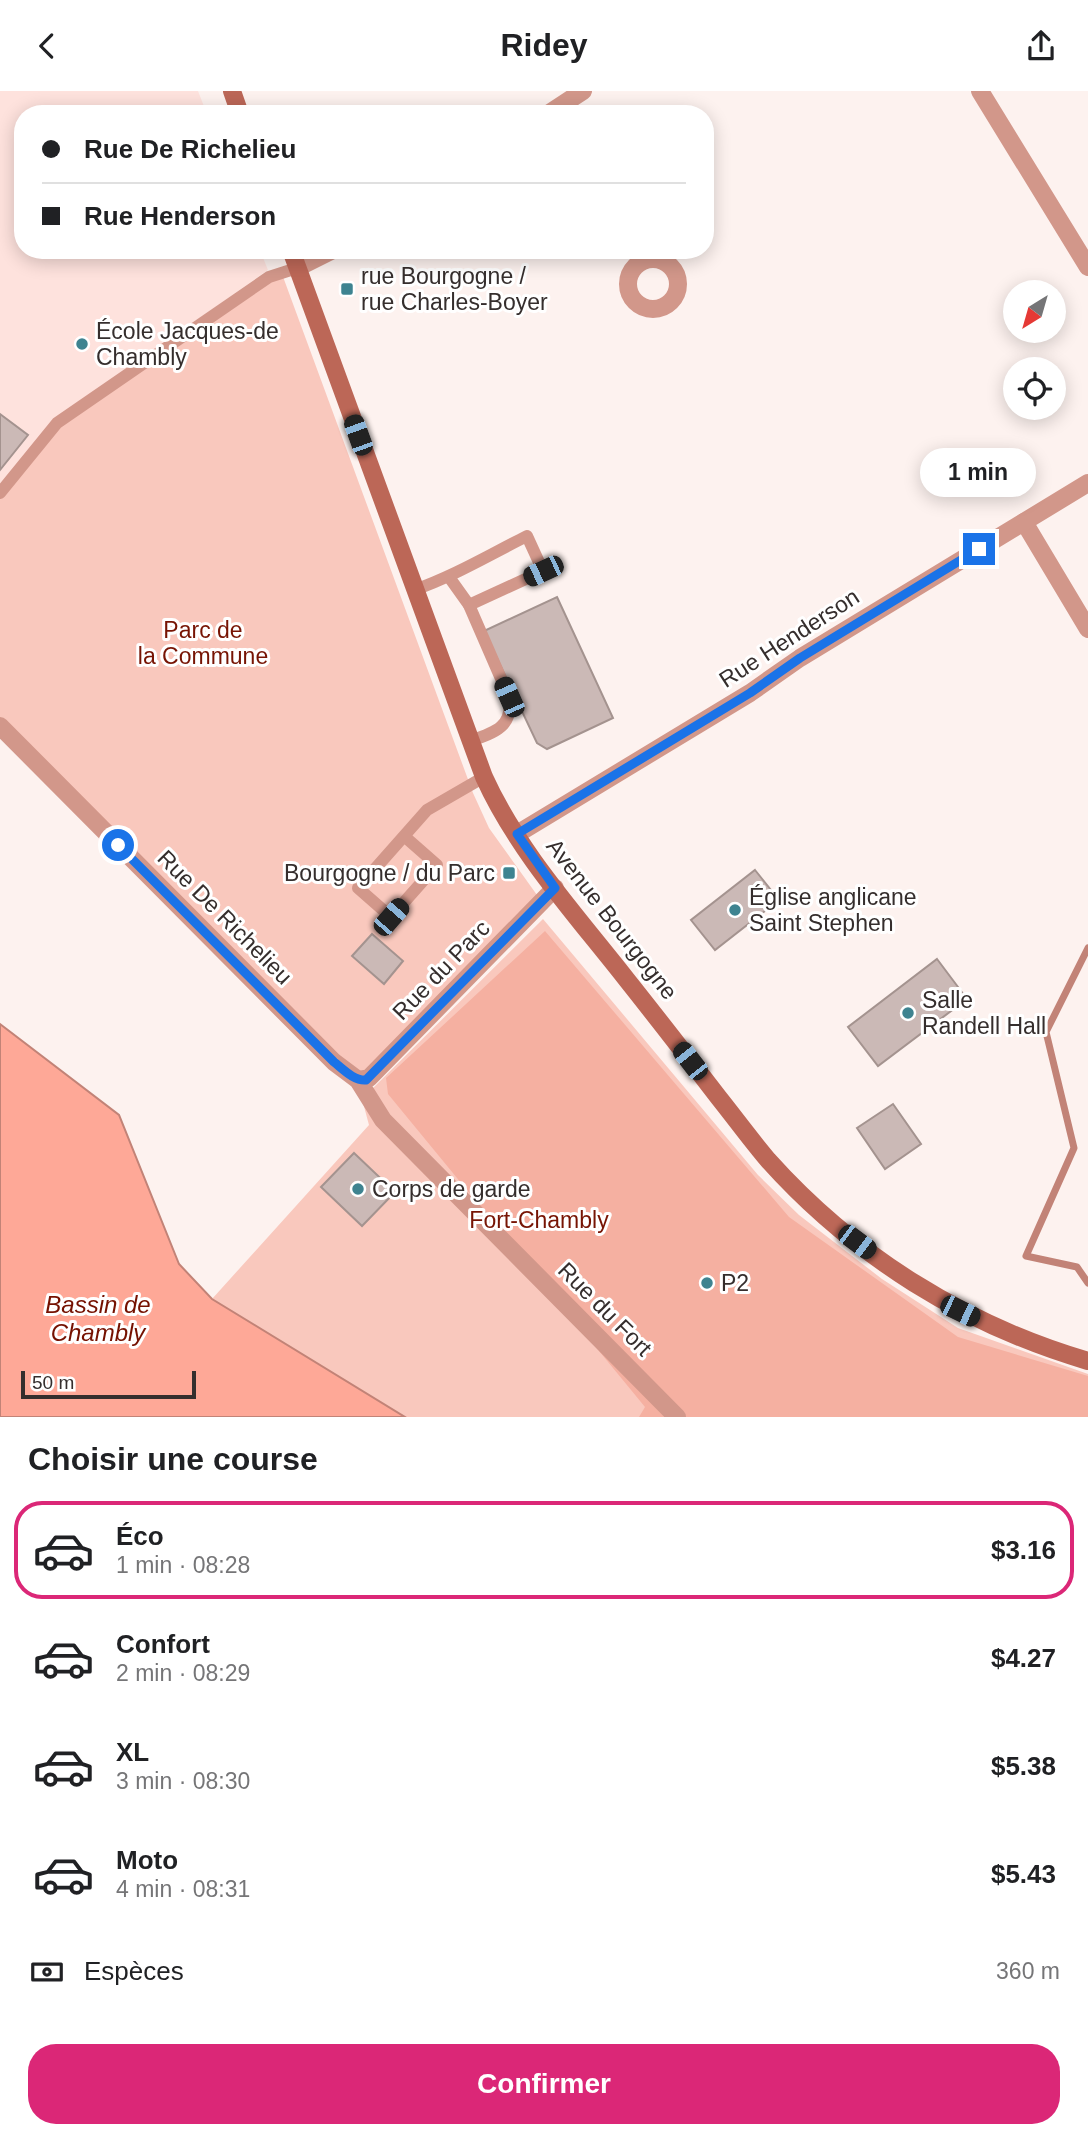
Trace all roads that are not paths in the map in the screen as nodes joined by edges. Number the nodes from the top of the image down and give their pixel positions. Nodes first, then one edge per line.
1 (583, 91) edge
2 (980, 91) edge
3 (562, 105) edge
4 (294, 259) edge
5 (315, 259) edge
6 (1088, 267) edge
7 (297, 268) junction
8 (1088, 483) edge
9 (0, 493) edge
10 (1024, 522) junction
11 (449, 577) junction
12 (414, 590) junction
13 (469, 605) junction
14 (1088, 629) edge
15 (0, 726) edge
16 (471, 741) junction
17 (484, 776) junction
18 (517, 834) junction
19 (404, 836) junction
20 (555, 888) junction
21 (358, 1080) junction
22 (1088, 1361) edge
23 (677, 1417) edge

1 - 3 street
2 - 6 street
4 - 7 street, Avenue Bourgogne
5 - 7 street
7 - 9 lane
7 - 12 street, Avenue Bourgogne
8 - 10 street, Rue Henderson
10 - 14 street
10 - 18 street, Rue Henderson
11 - 12 lane
11 - 13 lane
11 - 13 lane
12 - 16 street, Avenue Bourgogne
13 - 16 lane
15 - 21 street, Rue De Richelieu
16 - 17 street, Avenue Bourgogne
17 - 18 street, Avenue Bourgogne
17 - 19 lane
18 - 20 street, Avenue Bourgogne
19 - 19 lane
20 - 21 street, Rue du Parc
20 - 22 street, Avenue Bourgogne
21 - 23 street, Rue du Fort

